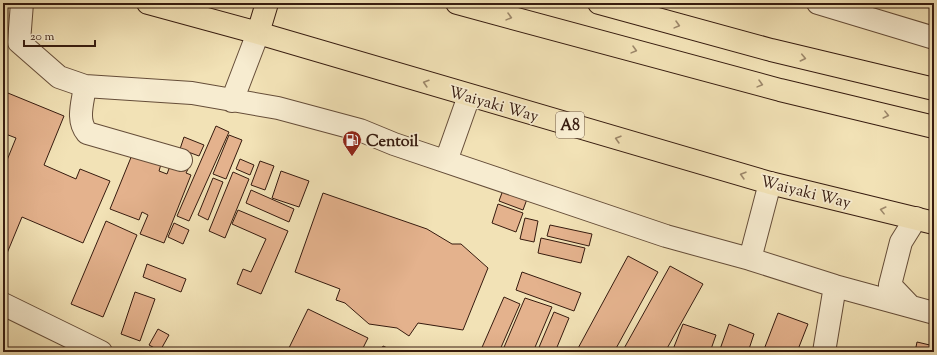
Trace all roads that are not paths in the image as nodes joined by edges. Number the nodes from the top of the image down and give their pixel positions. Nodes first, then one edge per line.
1 (22, 3) edge
2 (148, 3) edge
3 (267, 3) edge
4 (457, 3) edge
5 (599, 3) edge
6 (818, 3) edge
7 (258, 33) junction
8 (934, 38) edge
9 (11, 40) edge
10 (85, 86) junction
11 (934, 89) edge
12 (469, 96) junction
13 (232, 101) junction
14 (934, 127) edge
15 (181, 160) dead end
16 (446, 161) junction
17 (770, 182) junction
18 (925, 221) edge
19 (750, 259) junction
20 (835, 286) junction
21 (3, 304) edge
22 (910, 306) junction
23 (934, 313) edge
24 (101, 352) edge
25 (824, 352) edge

1 - 9 street
2 - 7 highway, Waiyaki Way / A8
3 - 7 highway
4 -> 14 highway
5 -> 11 highway
6 - 8 street
12 -> 7 highway, Waiyaki Way / A8
7 - 13 street
9 - 10 street
10 - 13 street
10 - 15 street
12 - 16 street
17 -> 12 highway, Waiyaki Way / A8
13 - 16 street
16 - 19 street
18 -> 17 highway, Waiyaki Way / A8
17 - 19 street
18 - 22 street
19 - 20 street
20 - 22 street
20 - 25 street
21 - 24 street
22 - 23 street

